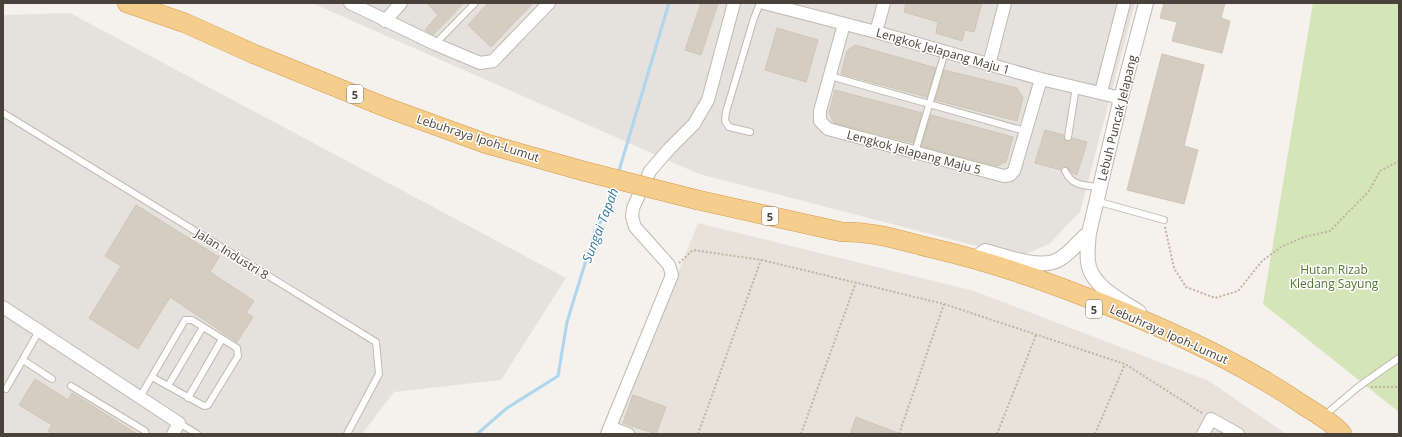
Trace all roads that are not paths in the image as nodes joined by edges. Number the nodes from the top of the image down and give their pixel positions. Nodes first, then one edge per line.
1 (127, 3) edge
2 (350, 3) edge
3 (401, 3) edge
4 (475, 3) edge
5 (549, 3) edge
6 (734, 3) edge
7 (760, 3) edge
8 (764, 3) edge
9 (884, 3) edge
10 (1005, 3) edge
11 (1124, 3) edge
12 (1146, 3) edge
13 (385, 21) junction
14 (844, 24) junction
15 (876, 32) junction
16 (435, 44) junction
17 (945, 52) junction
18 (989, 65) junction
19 (830, 76) junction
20 (1041, 79) junction
21 (1076, 87) junction
22 (1101, 92) junction
23 (1121, 98) junction
24 (929, 104) junction
25 (3, 113) edge
26 (1025, 131) junction
27 (750, 132) dead end
28 (1068, 137) dead end
29 (915, 152) junction
30 (1065, 171) dead end
31 (1100, 188) junction
32 (1096, 201) junction
33 (1164, 220) road end
34 (842, 232) junction
35 (1089, 233) junction
36 (975, 259) junction
37 (3, 307) edge
38 (203, 327) junction
39 (40, 331) junction
40 (1170, 332) junction
41 (222, 339) junction
42 (1399, 358) edge
43 (23, 360) junction
44 (152, 377) junction
45 (52, 379) dead end
46 (71, 386) dead end
47 (168, 386) junction
48 (6, 389) dead end
49 (140, 397) junction
50 (188, 398) junction
51 (1324, 426) edge
52 (176, 429) edge
53 (609, 430) edge
54 (146, 434) edge
55 (197, 434) edge
56 (347, 434) edge
57 (628, 434) edge
58 (1203, 434) edge
59 (1238, 434) edge
60 (1342, 434) edge

1 - 34 highway, Lebuhraya Ipoh-Lumut / 5, bridge
2 - 13 street
3 - 13 street
4 - 16 lane
5 - 16 street
6 - 53 street
7 - 27 lane
8 - 14 street, Lengkok Jelapang Maju 1
9 - 15 street
10 - 18 street
11 - 22 street
12 - 23 street, Lebuh Puncak Jelapang
13 - 16 street
14 - 15 street, Lengkok Jelapang Maju 1
14 - 19 street, Lengkok Jelapang Maju 5
15 - 17 street, Lengkok Jelapang Maju 1
17 - 18 street, Lengkok Jelapang Maju 1
17 - 24 lane
18 - 20 street, Lengkok Jelapang Maju 1
19 - 24 lane
19 - 29 street, Lengkok Jelapang Maju 5
20 - 21 street, Lengkok Jelapang Maju 1
20 - 26 street, Lengkok Jelapang Maju 5
21 - 22 street, Lengkok Jelapang Maju 1
21 - 28 lane
22 - 23 street, Lengkok Jelapang Maju 1
23 - 31 street, Lebuh Puncak Jelapang
24 - 26 lane
24 - 29 lane
25 - 56 lane, Jalan Industri 8
26 - 29 street, Lengkok Jelapang Maju 5
30 - 31 lane
31 - 32 street, Lebuh Puncak Jelapang
32 - 33 lane
32 - 35 street, Lebuh Puncak Jelapang
34 - 36 highway, Lebuhraya Ipoh-Lumut / 5
34 - 51 highway, Lebuhraya Ipoh-Lumut / 5
35 - 36 street
35 - 40 street, Lebuh Puncak Jelapang
36 - 40 highway, Lebuhraya Ipoh-Lumut / 5
37 - 39 street
38 - 41 lane
38 - 44 lane
38 - 47 lane
39 - 43 lane
39 - 49 street
40 - 51 highway, Lebuhraya Ipoh-Lumut / 5
41 - 50 lane
41 - 50 lane
42 - 51 lane
43 - 45 lane
43 - 48 lane
44 - 47 lane
44 - 49 lane
46 - 54 lane
47 - 50 lane
49 - 52 street
51 - 60 highway, Lebuhraya Ipoh-Lumut / 5
52 - 55 lane
53 - 57 street
58 - 59 street

